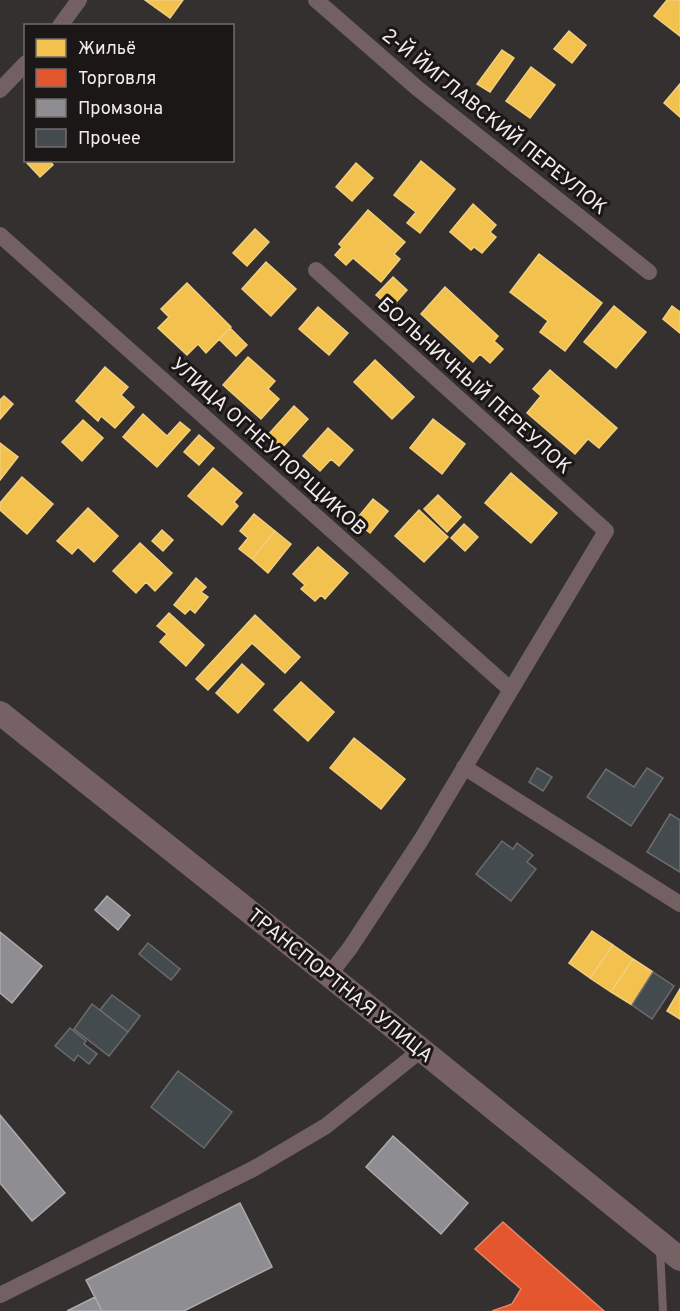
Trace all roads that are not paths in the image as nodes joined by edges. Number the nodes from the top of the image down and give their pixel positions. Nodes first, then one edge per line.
1 (79, 0) edge
2 (316, 0) edge
3 (61, 24) edge
4 (24, 65) edge
5 (0, 90) edge
6 (0, 235) edge
7 (316, 270) dead end
8 (649, 272) dead end
9 (510, 689) junction
10 (0, 713) edge
11 (464, 767) junction
12 (680, 904) edge
13 (329, 975) junction
14 (422, 1050) junction
15 (660, 1243) junction
16 (680, 1259) edge
17 (0, 1295) edge
18 (663, 1311) edge

1 - 3 street
2 - 8 street, 2-Й ЙИГЛАВСКИЙ ПЕРЕУЛОК
4 - 5 street
6 - 9 street, УЛИЦА ОГНЕУПОРЩИКОВ
7 - 9 street, БОЛЬНИЧНЫЙ ПЕРЕУЛОК
9 - 11 street
10 - 13 main road, ТРАНСПОРТНАЯ УЛИЦА
11 - 12 street
11 - 13 street
13 - 14 main road, ТРАНСПОРТНАЯ УЛИЦА
14 - 15 main road, ТРАНСПОРТНАЯ УЛИЦА
14 - 17 street
15 - 16 main road, ТРАНСПОРТНАЯ УЛИЦА
15 - 18 lane

